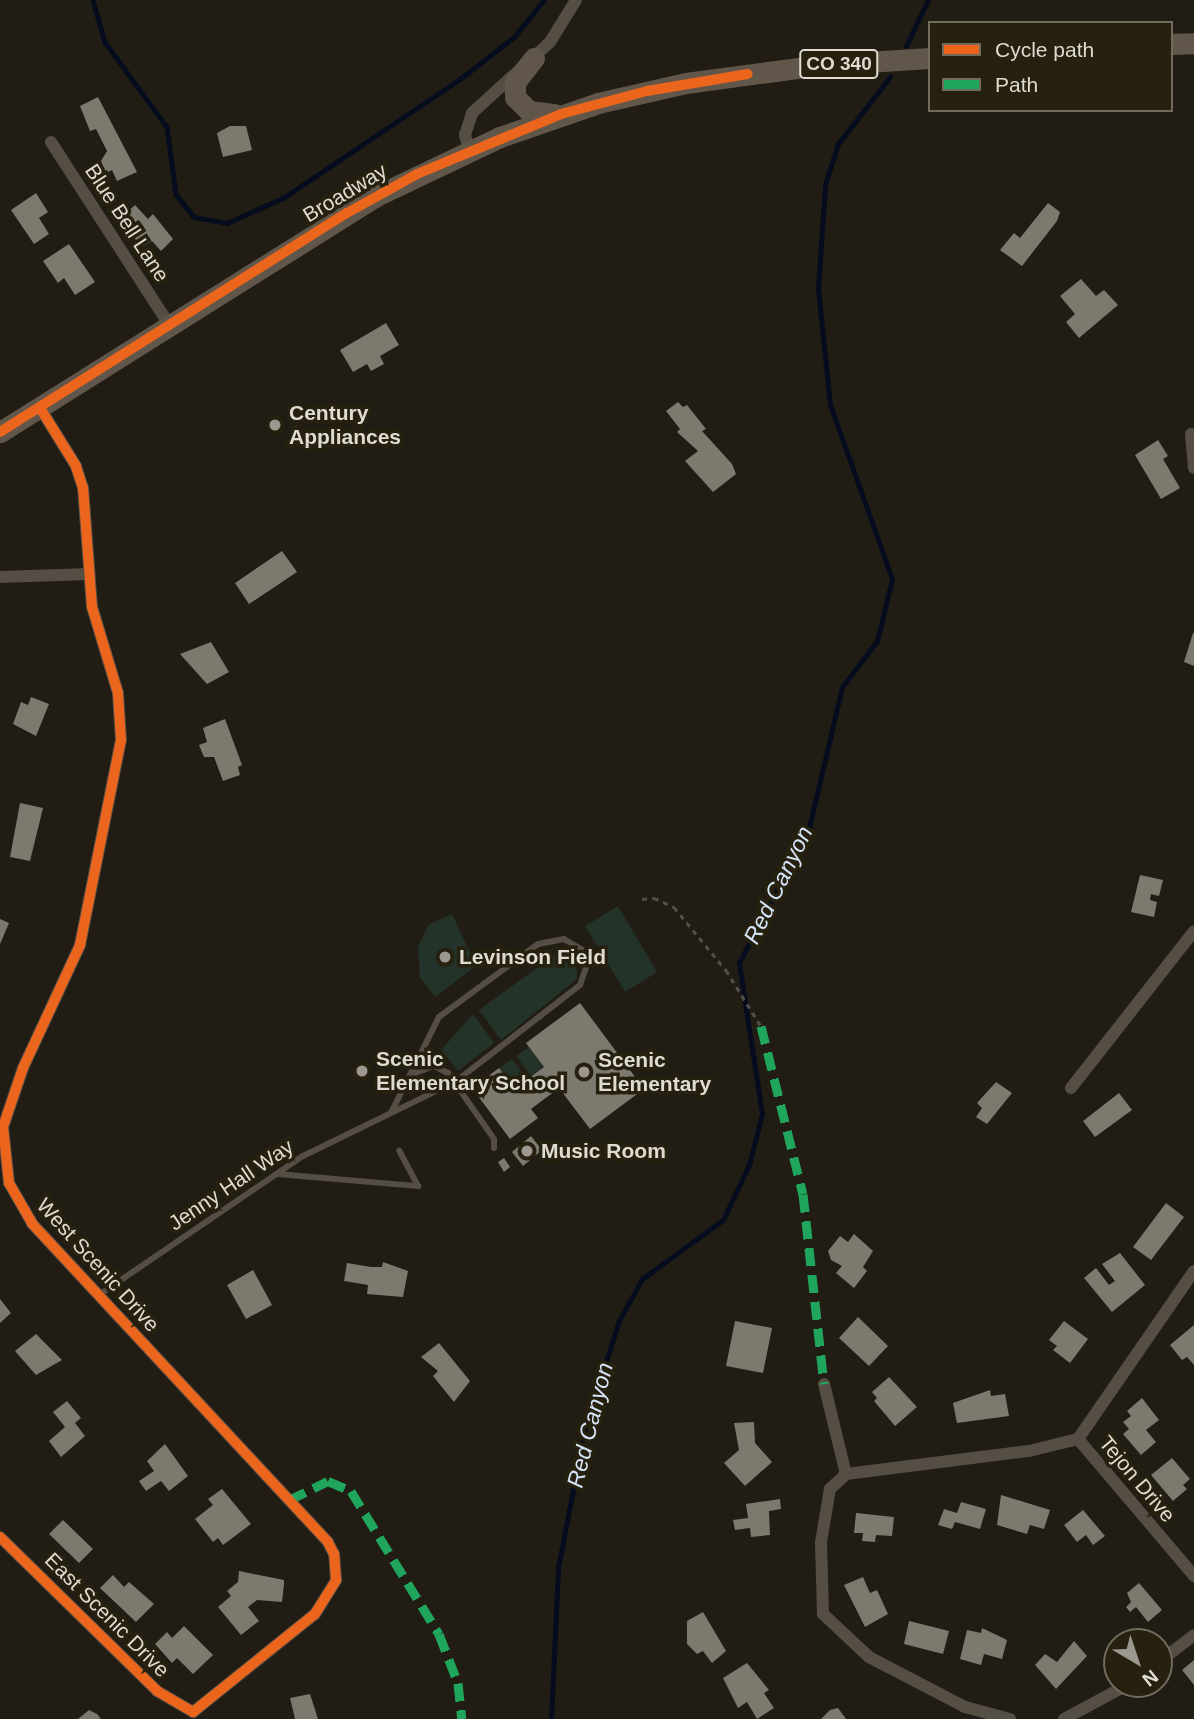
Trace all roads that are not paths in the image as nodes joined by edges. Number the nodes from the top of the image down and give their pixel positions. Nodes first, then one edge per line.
1 (576, 1) edge
2 (1194, 43) edge
3 (1173, 44) edge
4 (534, 58) junction
5 (928, 58) edge
6 (561, 114) junction
7 (51, 142) dead end
8 (469, 150) junction
9 (170, 326) junction
10 (40, 408) junction
11 (0, 432) edge
12 (1191, 434) dead end
13 (1194, 468) edge
14 (89, 574) junction
15 (0, 577) edge
16 (1194, 931) edge
17 (408, 1076) junction
18 (455, 1082) junction
19 (1071, 1088) dead end
20 (391, 1113) junction
21 (494, 1148) dead end
22 (399, 1151) dead end
23 (277, 1174) junction
24 (1194, 1271) edge
25 (97, 1296) junction
26 (824, 1384) dead end
27 (1078, 1439) junction
28 (846, 1474) junction
29 (0, 1536) edge
30 (1194, 1576) edge
31 (1194, 1635) edge
32 (1173, 1651) edge
33 (1103, 1698) edge
34 (193, 1712) joint
35 (1010, 1719) edge
36 (1064, 1719) edge

1 - 4 street
2 - 3 main road
4 - 6 main road
4 - 8 street
5 - 6 main road, Broadway / CO 340
6 - 8 main road, Broadway / CO 340
7 - 9 street, Blue Bell Lane
8 - 9 main road, Broadway / CO 340
9 - 10 main road, Broadway / CO 340
10 - 11 main road, Broadway / CO 340
10 - 14 street, West Scenic Drive
12 - 13 street
14 - 15 street
14 - 25 street, West Scenic Drive
16 - 19 street
17 - 18 lane
17 - 18 lane, Jenny Hall Way
17 - 20 lane, Jenny Hall Way
18 - 20 lane, Jenny Hall Way
18 - 21 lane
20 - 23 lane, Jenny Hall Way
22 - 23 lane
23 - 25 lane, Jenny Hall Way
24 - 27 street
25 - 34 street, West Scenic Drive
26 - 28 street
27 - 28 street
27 - 30 street, Tejon Drive
28 - 35 street
29 - 34 street, East Scenic Drive
31 - 32 street
33 - 36 street

